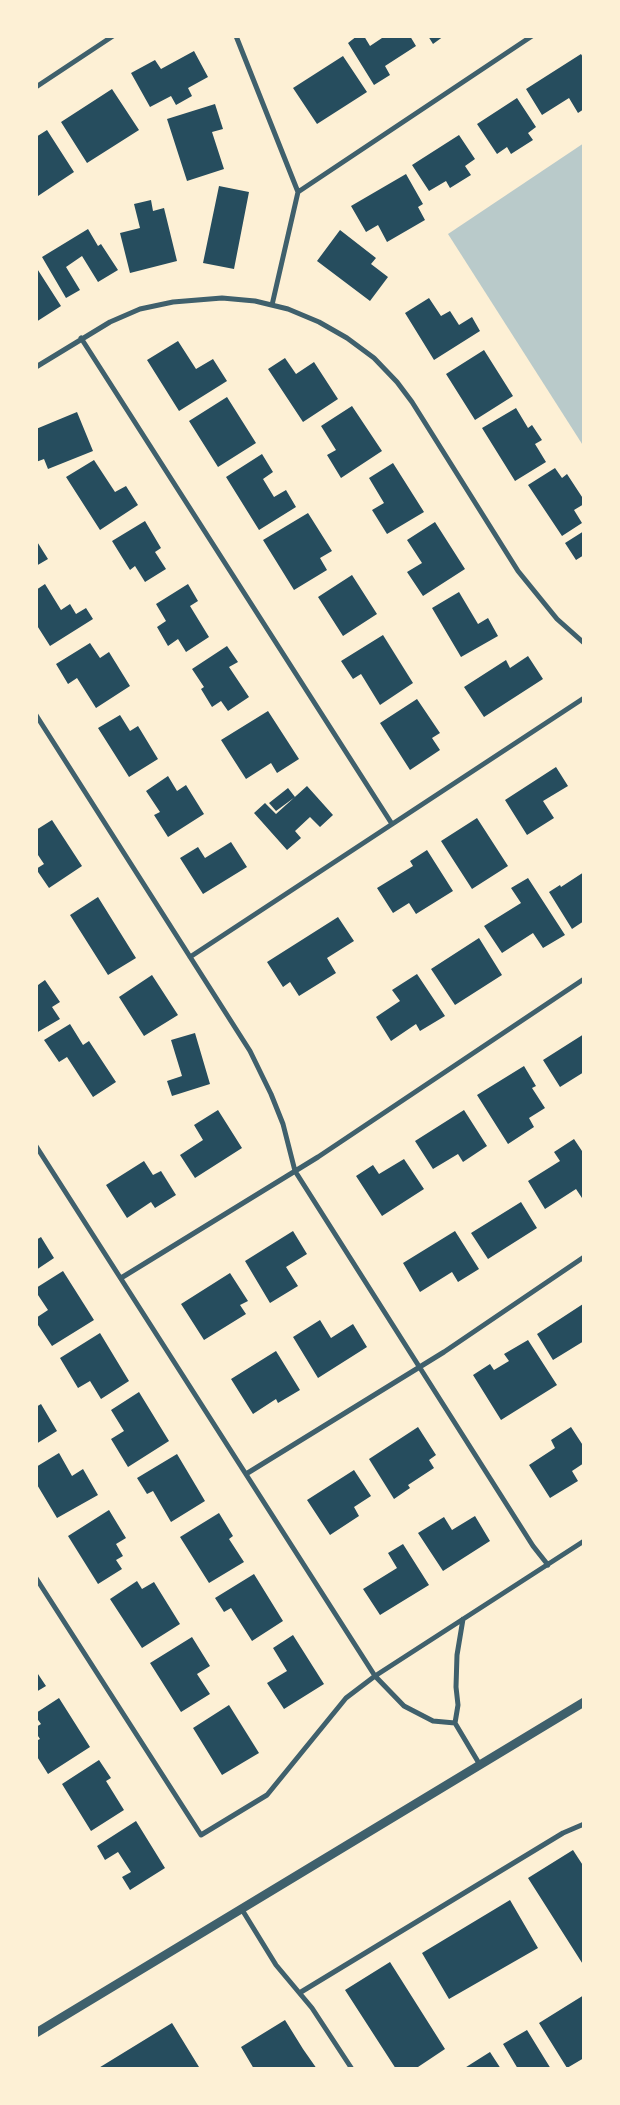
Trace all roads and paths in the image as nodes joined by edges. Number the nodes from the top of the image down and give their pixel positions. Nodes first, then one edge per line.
1 (113, 36) edge
2 (236, 36) edge
3 (532, 36) edge
4 (36, 87) edge
5 (298, 192) junction
6 (272, 305) junction
7 (81, 338) junction
8 (36, 367) edge
9 (584, 643) edge
10 (584, 698) edge
11 (36, 715) edge
12 (392, 824) junction
13 (190, 957) junction
14 (584, 979) edge
15 (36, 1146) edge
16 (295, 1171) junction
17 (584, 1257) edge
18 (121, 1278) junction
19 (419, 1367) junction
20 (246, 1474) junction
21 (584, 1541) edge
22 (548, 1565) junction
23 (36, 1578) edge
24 (463, 1619) junction
25 (375, 1676) junction
26 (584, 1702) edge
27 (455, 1723) junction
28 (480, 1765) junction
29 (584, 1824) edge
30 (241, 1908) junction
31 (300, 1992) junction
32 (36, 2033) edge
33 (352, 2069) edge

1 - 4 street
2 - 5 street
3 - 5 street
5 - 6 street
6 - 7 street
6 - 9 street
7 - 8 street
7 - 12 street
10 - 12 street
11 - 13 street
12 - 13 street
13 - 16 street
14 - 16 street
15 - 18 street
16 - 18 street
16 - 19 street
17 - 19 street
18 - 20 street
19 - 20 street
19 - 22 street
20 - 25 street
21 - 22 street
22 - 24 street
23 - 25 street
24 - 25 street
24 - 27 street
25 - 27 street
26 - 28 street
27 - 28 street
28 - 30 street
29 - 31 street
30 - 31 street
30 - 32 street
31 - 33 street

